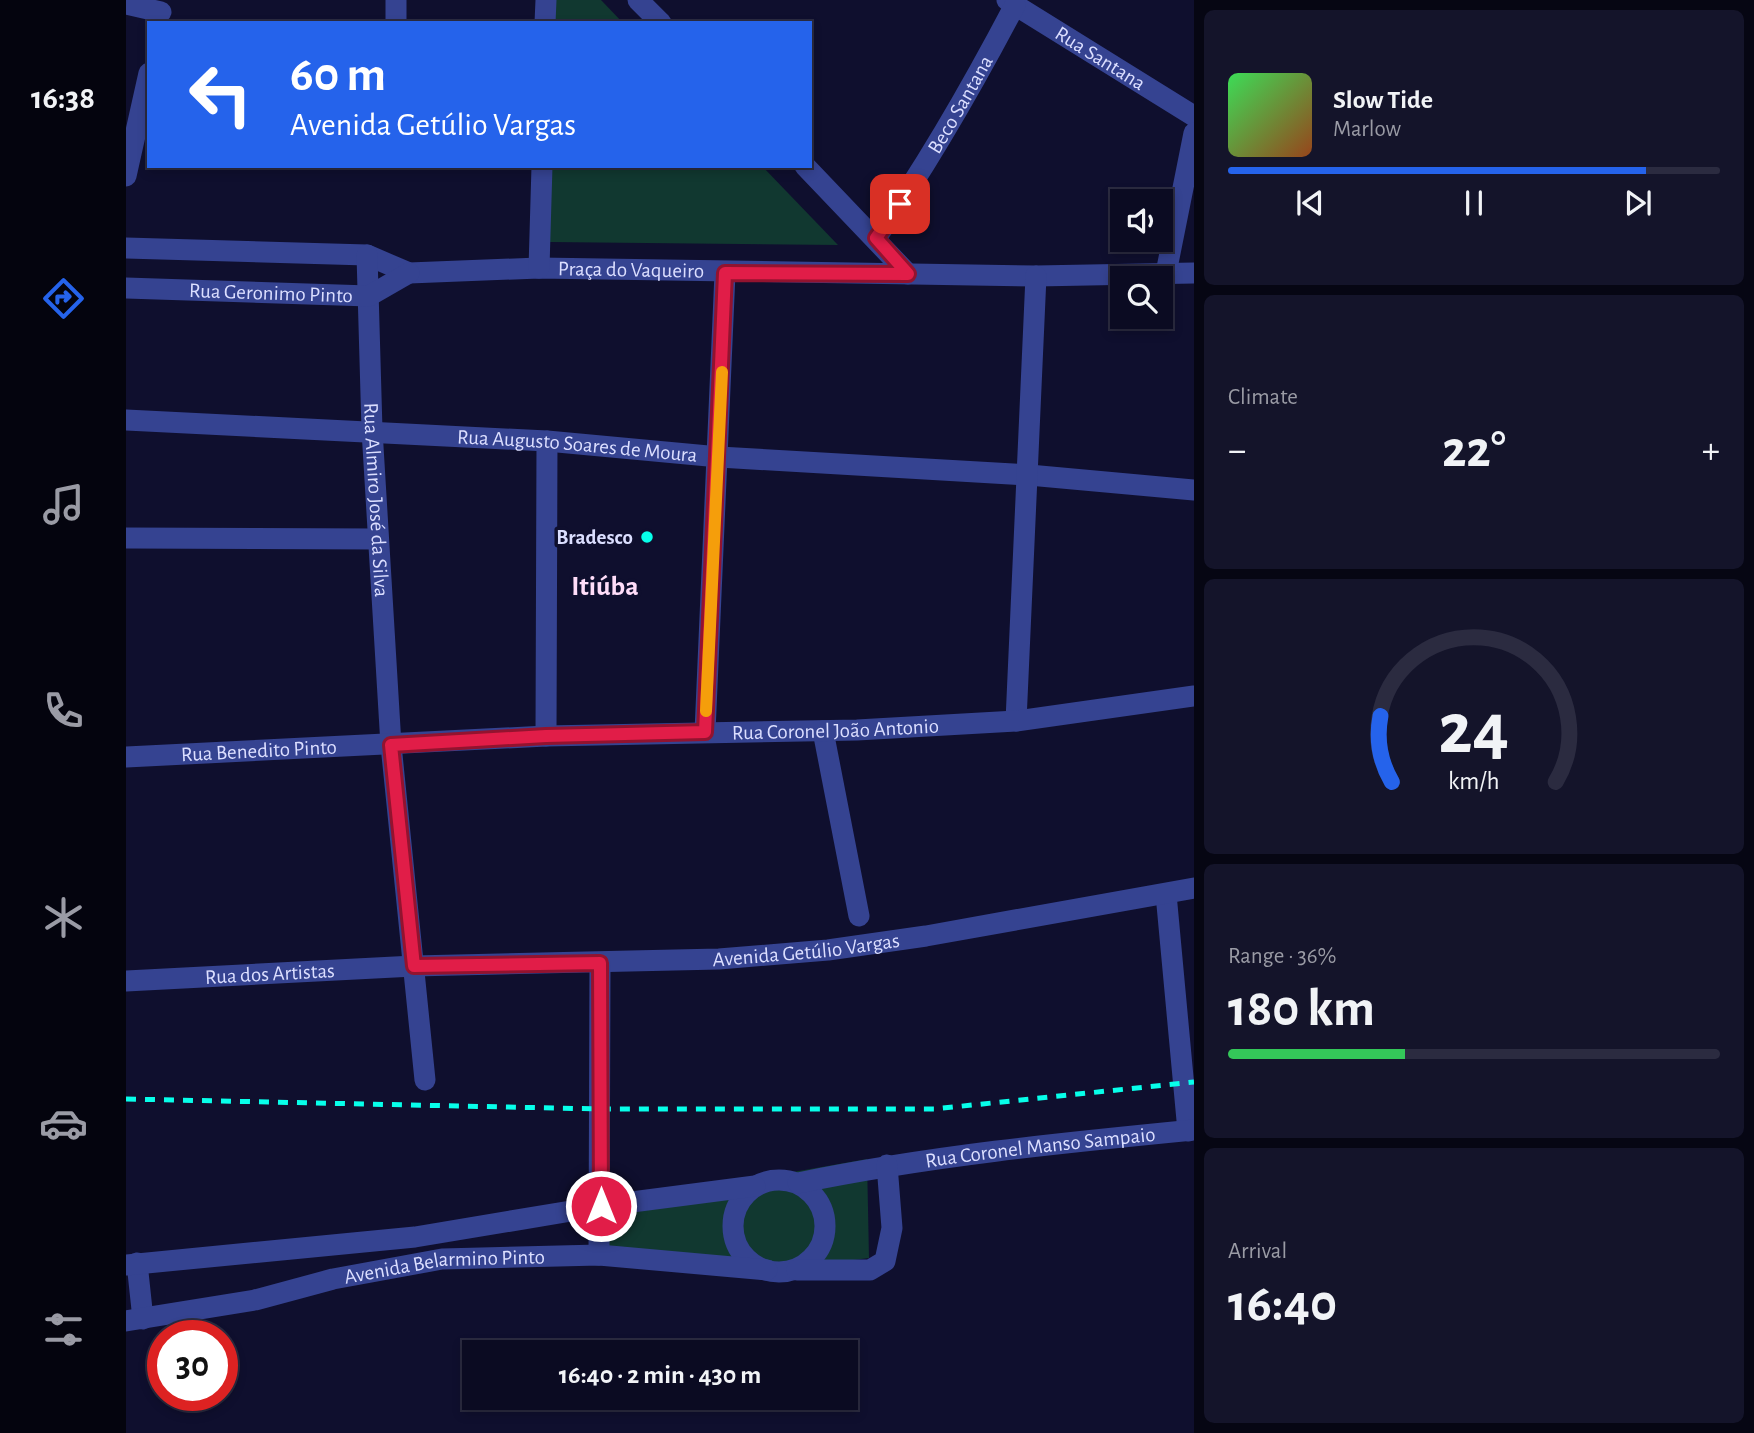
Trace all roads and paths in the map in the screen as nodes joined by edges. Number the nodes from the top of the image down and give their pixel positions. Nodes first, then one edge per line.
1 (396, 0) edge
2 (546, 0) edge
3 (638, 0) edge
4 (1011, 2) edge
5 (126, 4) edge
6 (161, 12) edge
7 (396, 21) edge
8 (545, 21) edge
9 (659, 21) edge
10 (147, 94) edge
11 (1194, 116) edge
12 (1194, 133) edge
13 (542, 168) edge
14 (806, 168) edge
15 (126, 176) edge
16 (876, 238) junction
17 (126, 248) edge
18 (367, 255) junction
19 (1167, 266) edge
20 (539, 268) junction
21 (1173, 272) edge
22 (409, 273) junction
23 (725, 273) junction
24 (1194, 273) edge
25 (908, 274) junction
26 (1110, 274) edge
27 (1036, 276) junction
28 (126, 288) edge
29 (369, 296) junction
30 (126, 420) edge
31 (372, 430) junction
32 (547, 441) junction
33 (719, 457) junction
34 (1029, 475) junction
35 (1194, 490) edge
36 (126, 538) edge
37 (378, 539) junction
38 (1194, 696) edge
39 (1016, 721) junction
40 (823, 731) junction
41 (705, 732) junction
42 (546, 736) junction
43 (391, 745) junction
44 (126, 757) edge
45 (1194, 888) edge
46 (1166, 894) junction
47 (859, 916) dead end
48 (600, 963) junction
49 (414, 966) junction
50 (126, 981) edge
51 (425, 1080) dead end
52 (1191, 1130) edge
53 (887, 1165) junction
54 (798, 1183) junction
55 (755, 1186) junction
56 (601, 1206) junction
57 (329, 1247) junction
58 (599, 1255) junction
59 (132, 1264) edge
60 (797, 1269) junction
61 (767, 1270) junction
62 (333, 1279) junction
63 (134, 1320) edge

1 - 7 street
2 - 8 street
3 - 9 street
4 - 11 street, Rua Santana
4 - 16 street, Beco Santana
5 - 6 street
10 - 15 street
12 - 19 street
13 - 20 street, Praça do Vaqueiro
14 - 16 street
16 - 25 street
17 - 18 street, Rua Geronimo Pinto
18 - 22 street, Rua Geronimo Pinto
18 - 29 street, Rua Almiro José da Silva
20 - 22 street, Rua Geronimo Pinto
20 - 23 street, Praça do Vaqueiro
21 - 24 street, Praça do Vaqueiro
22 - 29 street, Rua Geronimo Pinto
23 - 25 street, Praça do Vaqueiro
23 - 33 street
25 - 27 street, Praça do Vaqueiro
26 - 27 street, Praça do Vaqueiro
27 - 34 street
28 - 29 street, Rua Geronimo Pinto
29 - 31 street, Rua Almiro José da Silva
30 - 31 street, Rua Augusto Soares de Moura
31 - 32 street, Rua Augusto Soares de Moura
31 - 37 street, Rua Almiro José da Silva
32 - 33 street, Rua Augusto Soares de Moura
32 - 42 street
33 - 34 street, Rua Augusto Soares de Moura
33 - 41 street
34 - 35 street, Rua Augusto Soares de Moura
34 - 39 street
36 - 37 street
37 - 43 street, Rua Almiro José da Silva
38 - 39 street, Rua Coronel João Antonio
39 - 40 street, Rua Coronel João Antonio
40 - 41 street, Rua Coronel João Antonio
40 - 47 street
41 - 42 street, Rua Coronel João Antonio
42 - 43 street, Rua Coronel João Antonio
43 - 44 street, Rua Benedito Pinto
43 - 49 street, Rua Almiro José da Silva
45 - 46 street, Avenida Getúlio Vargas
46 - 48 street, Avenida Getúlio Vargas
46 - 52 street
48 - 49 street, Avenida Getúlio Vargas
48 - 56 street
49 - 50 street, Rua dos Artistas
49 - 51 street, Rua Almiro José da Silva
52 - 53 street, Rua Coronel Manso Sampaio
53 - 54 street, Avenida Belarmino Pinto
53 - 60 street, Avenida Belarmino Pinto
54 - 55 street, Avenida Belarmino Pinto
54 - 60 street
55 - 56 street, Avenida Belarmino Pinto
55 - 61 street
56 - 57 street, Avenida Belarmino Pinto
56 - 58 street
57 - 59 street, Avenida Belarmino Pinto
57 - 62 street
58 - 61 street, Avenida Belarmino Pinto
58 - 62 street, Avenida Belarmino Pinto
59 - 63 street
60 - 61 street, Avenida Belarmino Pinto
62 - 63 street, Avenida Belarmino Pinto

